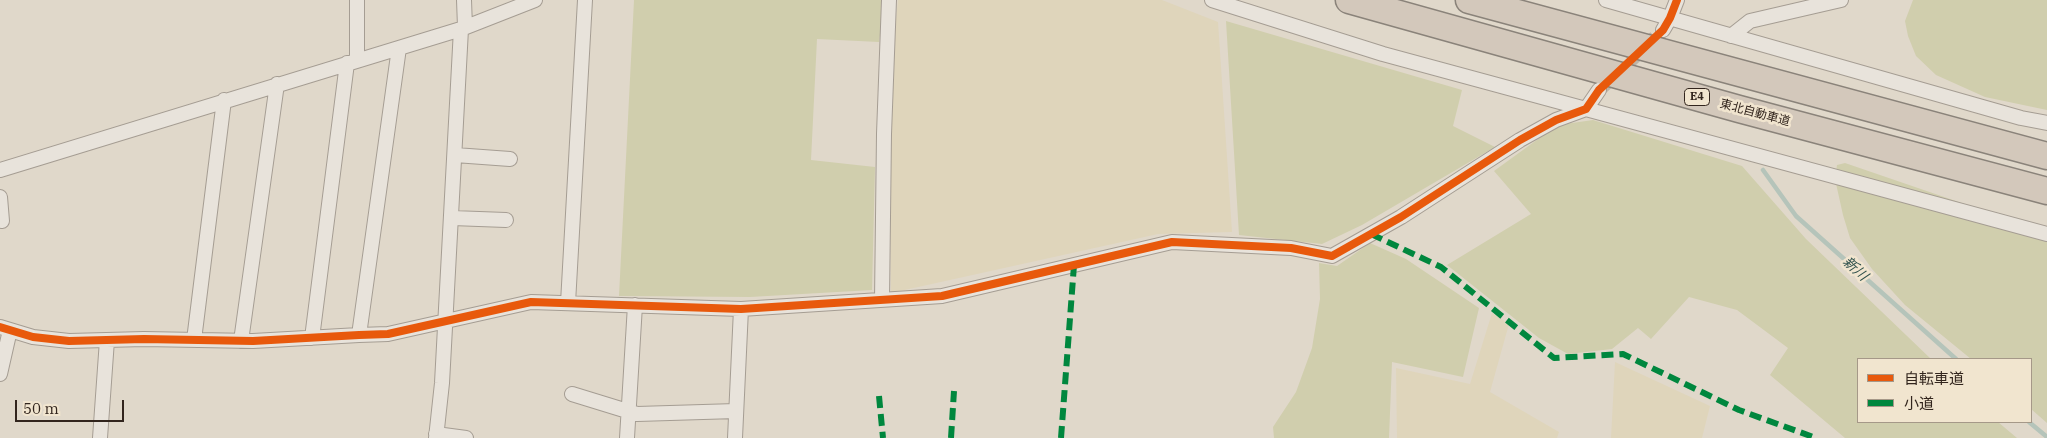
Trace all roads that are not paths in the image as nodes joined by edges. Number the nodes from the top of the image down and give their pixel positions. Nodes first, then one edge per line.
1 (357, 0) edge
2 (464, 0) edge
3 (535, 0) edge
4 (585, 0) edge
5 (889, 0) edge
6 (1212, 0) edge
7 (1349, 0) edge
8 (1469, 0) edge
9 (1606, 0) edge
10 (1677, 0) edge
11 (1841, 0) edge
12 (1670, 18) junction
13 (463, 28) junction
14 (1663, 30) tunnel mouth
15 (1731, 36) junction
16 (399, 48) junction
17 (352, 62) junction
18 (277, 84) junction
19 (1599, 90) tunnel mouth
20 (224, 100) junction
21 (1586, 109) junction
22 (2047, 123) edge
23 (455, 155) junction
24 (2047, 156) edge
25 (510, 159) dead end
26 (0, 170) edge
27 (2047, 191) edge
28 (0, 197) edge
29 (452, 218) junction
30 (506, 220) dead end
31 (2, 221) dead end
32 (2047, 234) edge
33 (882, 300) junction
34 (568, 303) junction
35 (636, 305) junction
36 (741, 309) junction
37 (446, 321) junction
38 (5, 328) edge
39 (359, 336) junction
40 (312, 338) junction
41 (107, 340) junction
42 (194, 340) junction
43 (241, 341) junction
44 (0, 374) edge
45 (572, 394) dead end
46 (629, 412) junction
47 (736, 412) junction
48 (436, 436) edge
49 (100, 438) edge
50 (466, 438) edge
51 (626, 438) edge
52 (735, 438) edge

1 - 17 street
2 - 13 street
3 - 13 street
4 - 34 street
5 - 33 street
6 - 21 street
7 - 27 highway, 東北自動車道 / E4
8 - 24 highway
9 - 12 street
10 - 12 street
11 - 15 street
12 - 14 street
12 - 15 street
13 - 16 street
13 - 23 street
15 - 22 street
16 - 17 street
16 - 39 street
17 - 18 street
17 - 40 street
18 - 20 street
18 - 43 street
19 - 21 street
20 - 26 street
20 - 42 street
21 - 32 street
21 - 33 street
23 - 25 street
23 - 29 street
28 - 31 street
29 - 30 street
29 - 37 street
33 - 36 street
34 - 35 street
34 - 37 street
35 - 36 street
35 - 46 street
36 - 47 street
37 - 39 street
37 - 48 street
38 - 41 street
38 - 44 street
39 - 40 street
40 - 43 street
41 - 42 street
41 - 49 street
42 - 43 street
45 - 46 street
46 - 47 street
46 - 51 street
47 - 52 street
48 - 50 street

